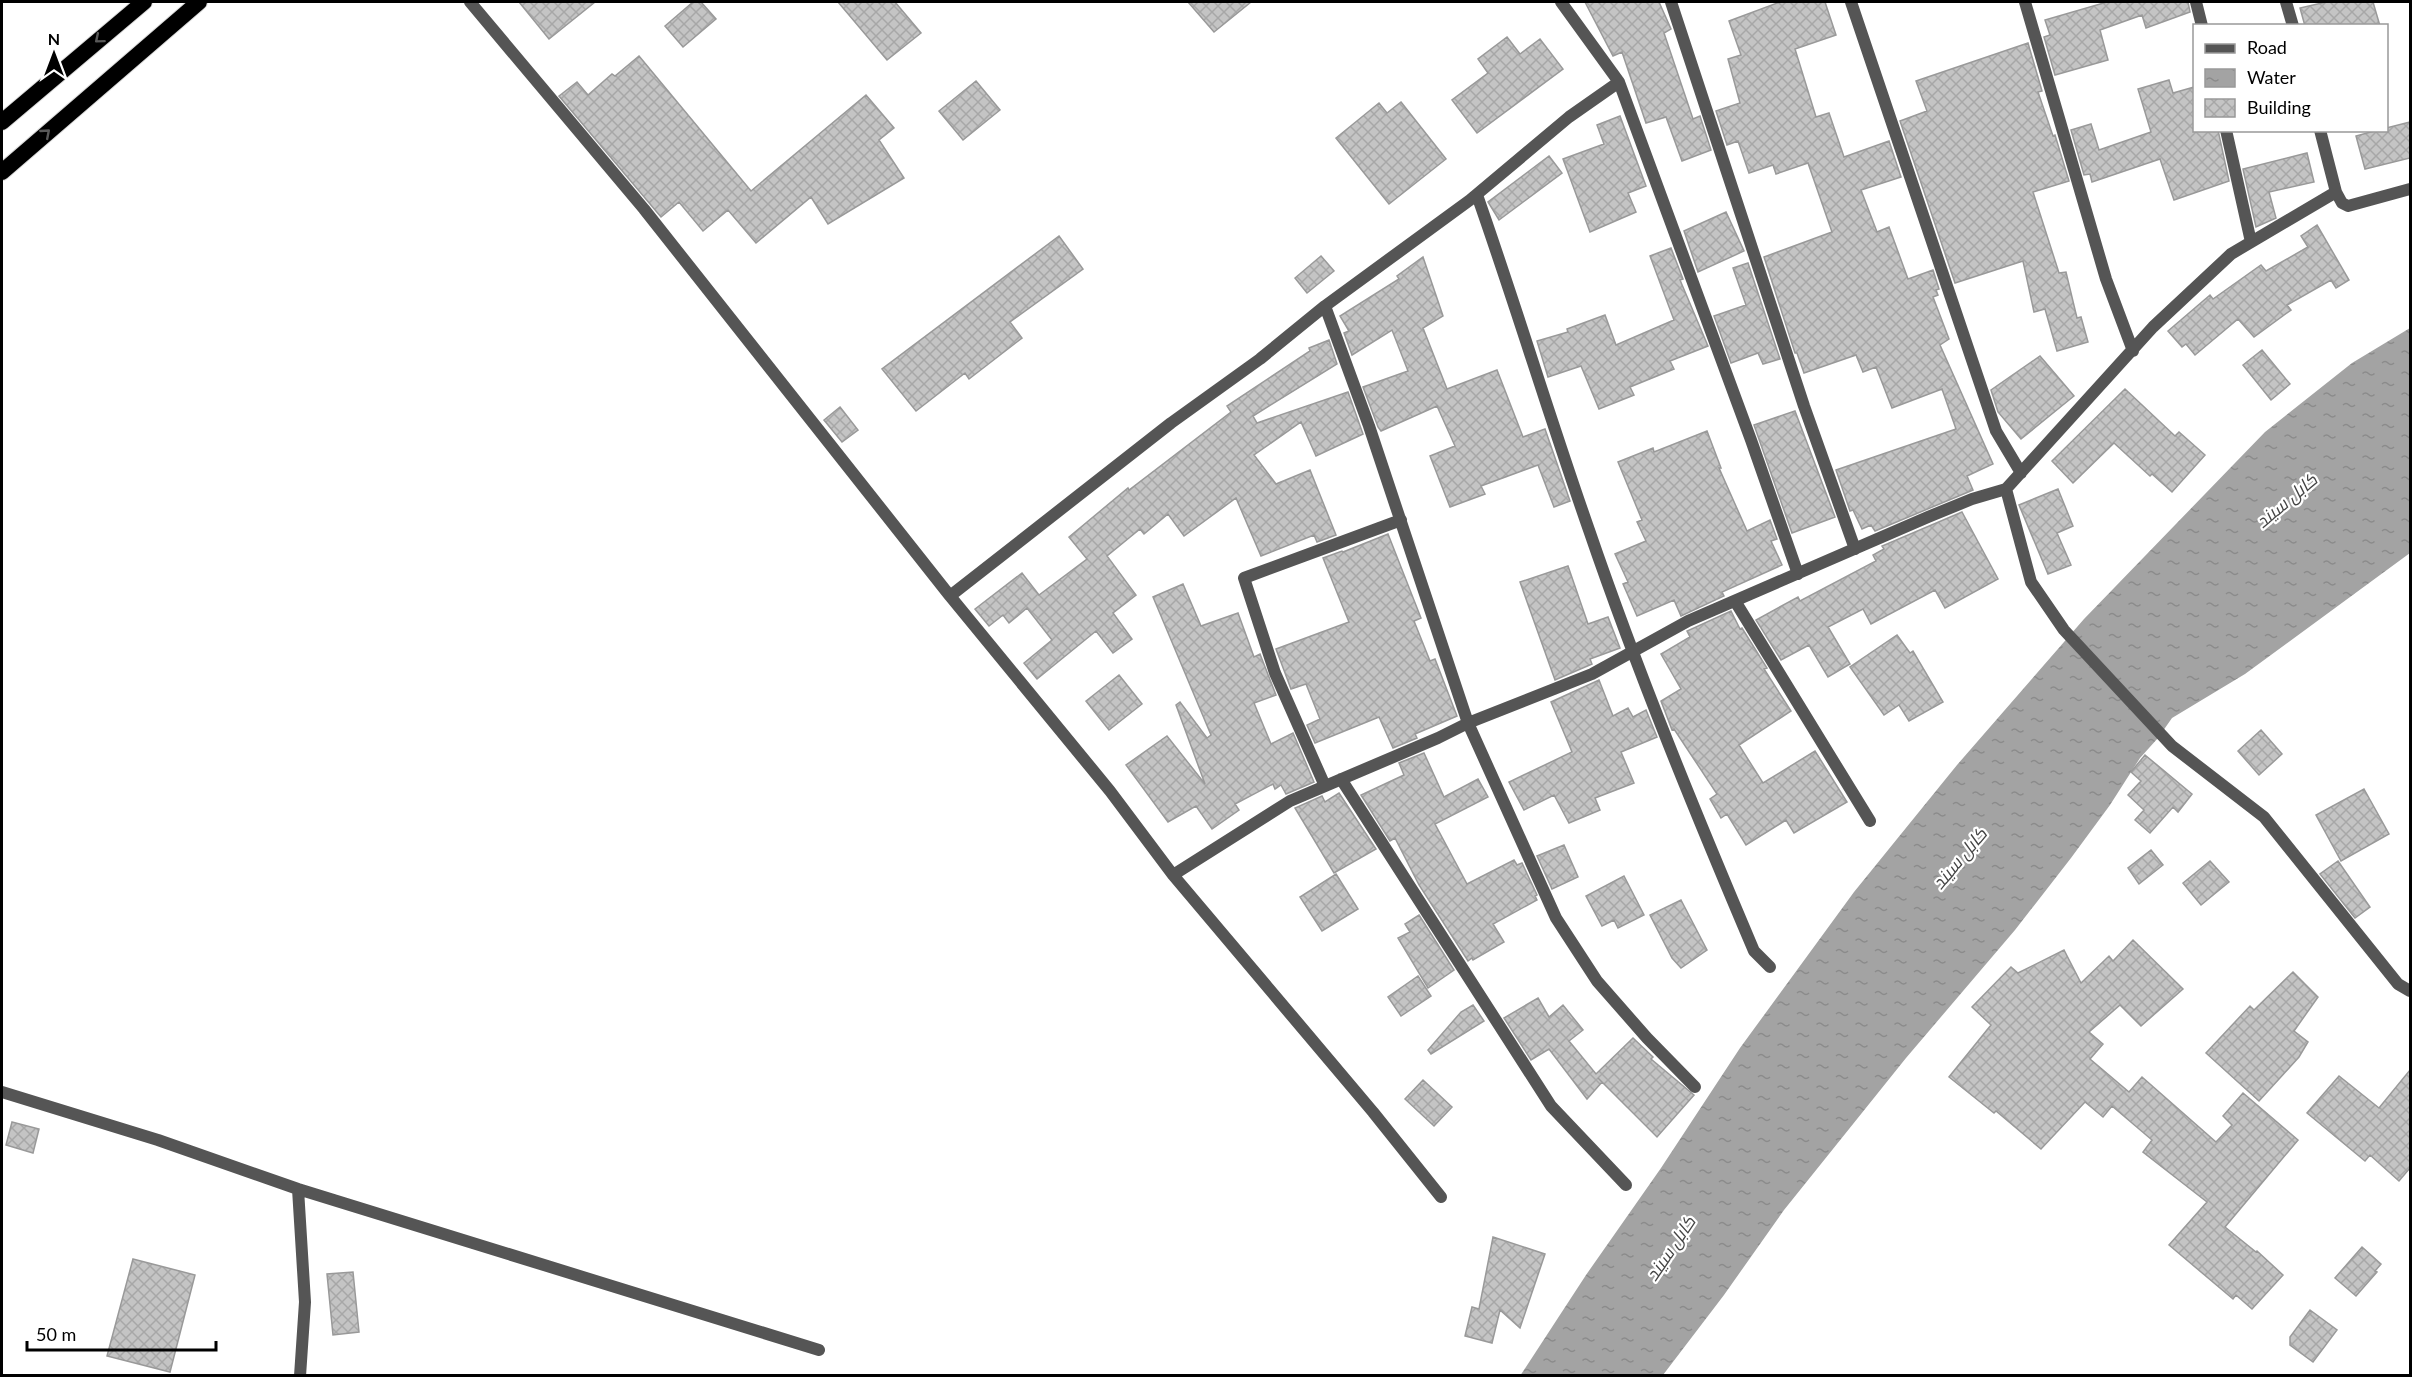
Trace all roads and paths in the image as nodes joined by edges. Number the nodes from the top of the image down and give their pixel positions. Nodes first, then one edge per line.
1 (144, 2) edge
2 (199, 2) edge
3 (470, 2) edge
4 (1561, 2) edge
5 (1671, 2) edge
6 (1851, 2) edge
7 (2025, 2) edge
8 (2196, 2) edge
9 (2286, 2) edge
10 (2202, 24) edge
11 (2292, 24) edge
12 (1619, 82) junction
13 (2, 122) edge
14 (2226, 132) edge
15 (2321, 132) edge
16 (2, 172) edge
17 (2410, 189) edge
18 (2336, 192) junction
19 (1477, 195) junction
20 (2251, 242) junction
21 (1325, 306) junction
22 (2133, 351) junction
23 (2022, 473) junction
24 (2006, 489) junction
25 (1401, 520) junction
26 (1855, 549) junction
27 (1798, 574) junction
28 (950, 596) junction
29 (1735, 601) junction
30 (1633, 651) junction
31 (1468, 723) junction
32 (1341, 779) junction
33 (1325, 786) junction
34 (1870, 821) dead end
35 (1173, 875) junction
36 (1770, 967) dead end
37 (2410, 977) edge
38 (2398, 984) junction
39 (2410, 990) edge
40 (1695, 1086) dead end
41 (2, 1092) edge
42 (1626, 1185) dead end
43 (298, 1189) junction
44 (1441, 1197) dead end
45 (819, 1350) dead end
46 (300, 1376) edge

1 -> 13 highway
16 -> 2 highway
3 - 28 street
4 - 12 street
5 - 26 street
6 - 23 street
7 - 22 street
8 - 10 street
9 - 11 street
12 - 19 street
12 - 27 street
14 - 20 street
15 - 18 street
17 - 18 street
18 - 20 street
19 - 21 street
19 - 30 street
20 - 22 street
21 - 25 street
21 - 28 street
22 - 23 street
23 - 24 street
24 - 26 street
24 - 38 street
25 - 31 street
25 - 33 street
26 - 27 street
27 - 29 street
28 - 35 street
29 - 30 street
29 - 34 street
30 - 31 street
30 - 36 street
31 - 32 street
31 - 40 street
32 - 33 street
32 - 42 street
33 - 35 street
35 - 44 street
37 - 38 street
38 - 39 street
41 - 43 street
43 - 45 street
43 - 46 street

